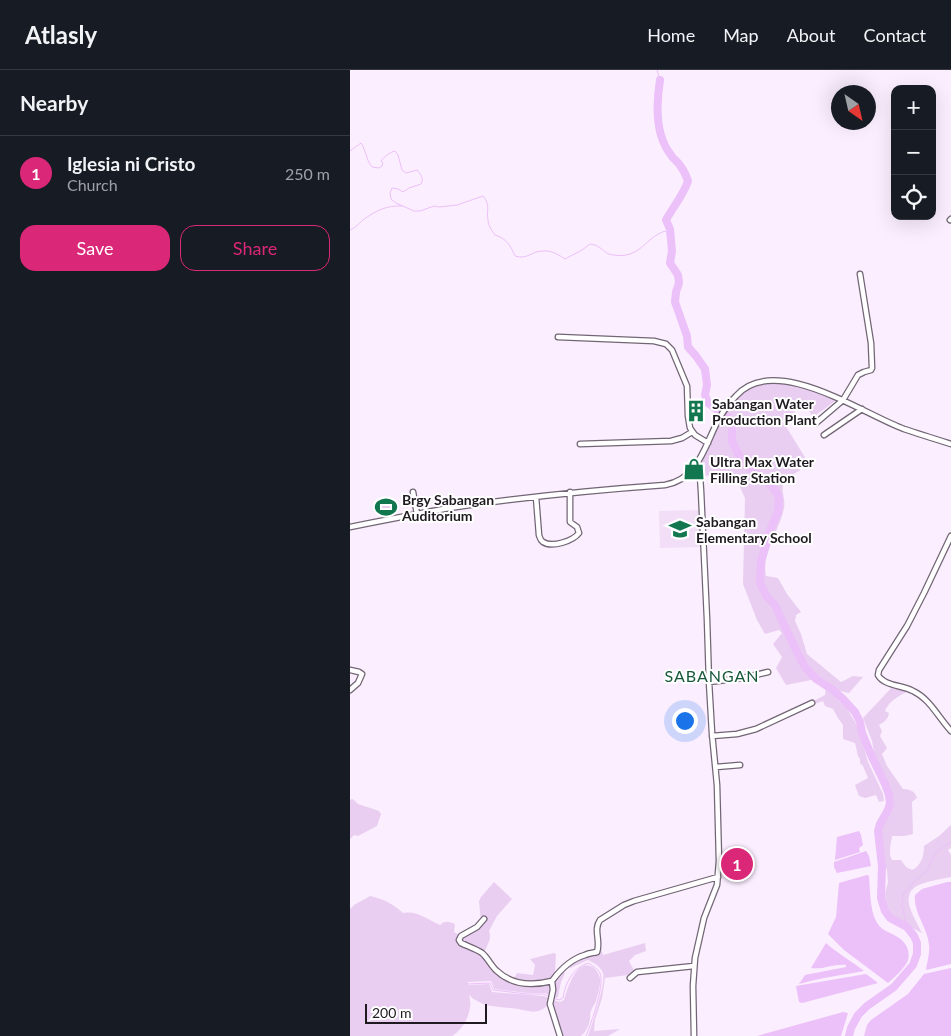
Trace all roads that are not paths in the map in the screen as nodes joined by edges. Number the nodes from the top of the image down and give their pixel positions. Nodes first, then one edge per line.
1 (860, 274) dead end
2 (558, 337) dead end
3 (843, 400) junction
4 (862, 409) junction
5 (816, 423) dead end
6 (692, 432) junction
7 (824, 435) dead end
8 (708, 443) junction
9 (580, 444) dead end
10 (951, 444) edge
11 (697, 464) junction
12 (413, 492) dead end
13 (570, 492) junction
14 (536, 497) junction
15 (417, 514) junction
16 (350, 527) edge
17 (951, 536) edge
18 (350, 670) edge
19 (768, 672) dead end
20 (709, 682) junction
21 (350, 690) edge
22 (812, 703) dead end
23 (951, 731) edge
24 (712, 736) junction
25 (740, 765) dead end
26 (716, 767) junction
27 (718, 877) junction
28 (484, 919) dead end
29 (694, 966) junction
30 (630, 978) dead end
31 (552, 982) junction
32 (560, 1036) edge
33 (694, 1036) edge

1 - 3 street
2 - 6 street
3 - 4 street
3 - 5 street
3 - 8 street
4 - 7 street
4 - 10 street
6 - 8 street
6 - 9 street
8 - 11 street
11 - 13 street
11 - 20 street
12 - 15 street
13 - 14 street
13 - 14 street
14 - 15 street
15 - 16 street
17 - 23 street
18 - 21 street
19 - 20 street
20 - 24 street
22 - 24 street
24 - 26 street
25 - 26 street
26 - 27 street
27 - 29 street
27 - 31 street
28 - 31 street
29 - 30 street
29 - 33 street
31 - 32 street

